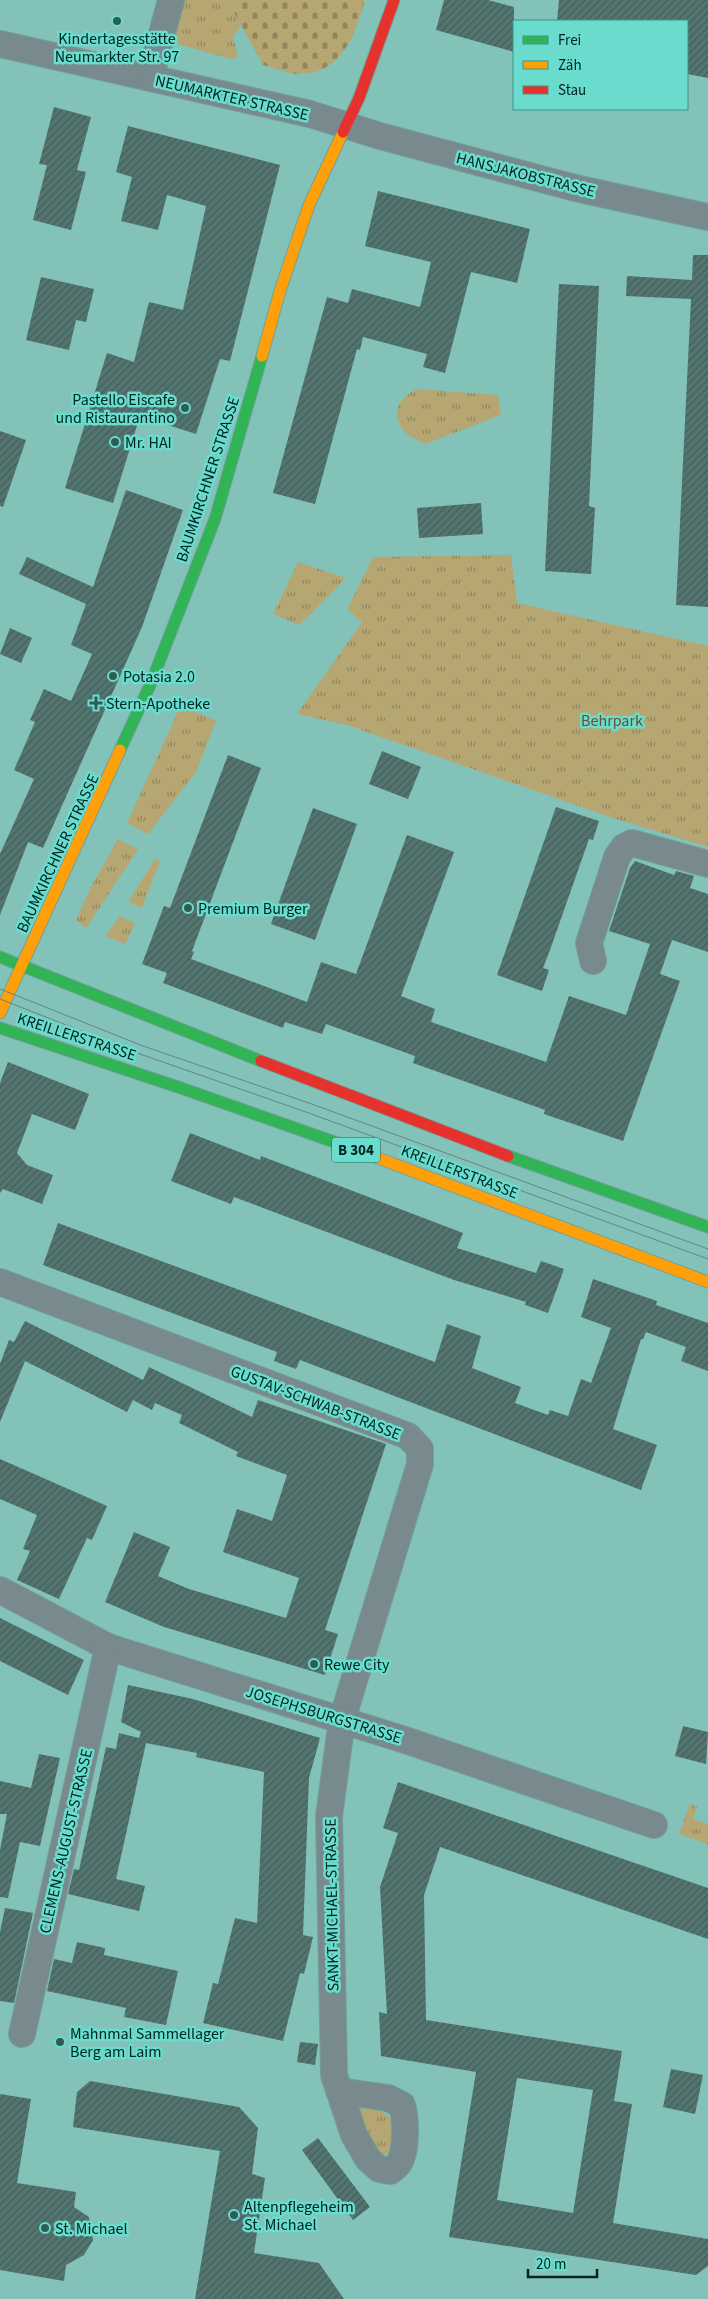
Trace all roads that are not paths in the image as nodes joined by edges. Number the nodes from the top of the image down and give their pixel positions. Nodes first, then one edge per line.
1 (171, 0) edge
2 (394, 0) edge
3 (0, 44) edge
4 (150, 78) junction
5 (346, 125) junction
6 (708, 217) edge
7 (708, 864) edge
8 (0, 957) edge
9 (593, 961) dead end
10 (22, 966) junction
11 (0, 1013) edge
12 (0, 1028) edge
13 (708, 1227) edge
14 (0, 1282) edge
15 (708, 1282) edge
16 (0, 1590) edge
17 (108, 1648) junction
18 (342, 1720) junction
19 (654, 1825) dead end
20 (22, 2034) dead end
21 (339, 2091) dead end

1 - 4 street
2 - 5 main road, BAUMKIRCHNER STRASSE
3 - 4 street, NEUMARKTER STRASSE
4 - 5 street, NEUMARKTER STRASSE
5 - 6 street, HANSJAKOBSTRASSE
5 - 10 main road, BAUMKIRCHNER STRASSE
7 - 9 street
8 - 10 main road, KREILLERSTRASSE
10 - 11 main road, BAUMKIRCHNER STRASSE
10 - 13 main road, KREILLERSTRASSE
12 - 15 main road, KREILLERSTRASSE / B 304
14 - 18 street, GUSTAV-SCHWAB-STRASSE
16 - 17 street, JOSEPHSBURGSTRASSE
17 - 18 street, JOSEPHSBURGSTRASSE
17 - 20 street, CLEMENS-AUGUST-STRASSE
18 - 19 street, JOSEPHSBURGSTRASSE
18 - 21 street, SANKT-MICHAEL-STRASSE

